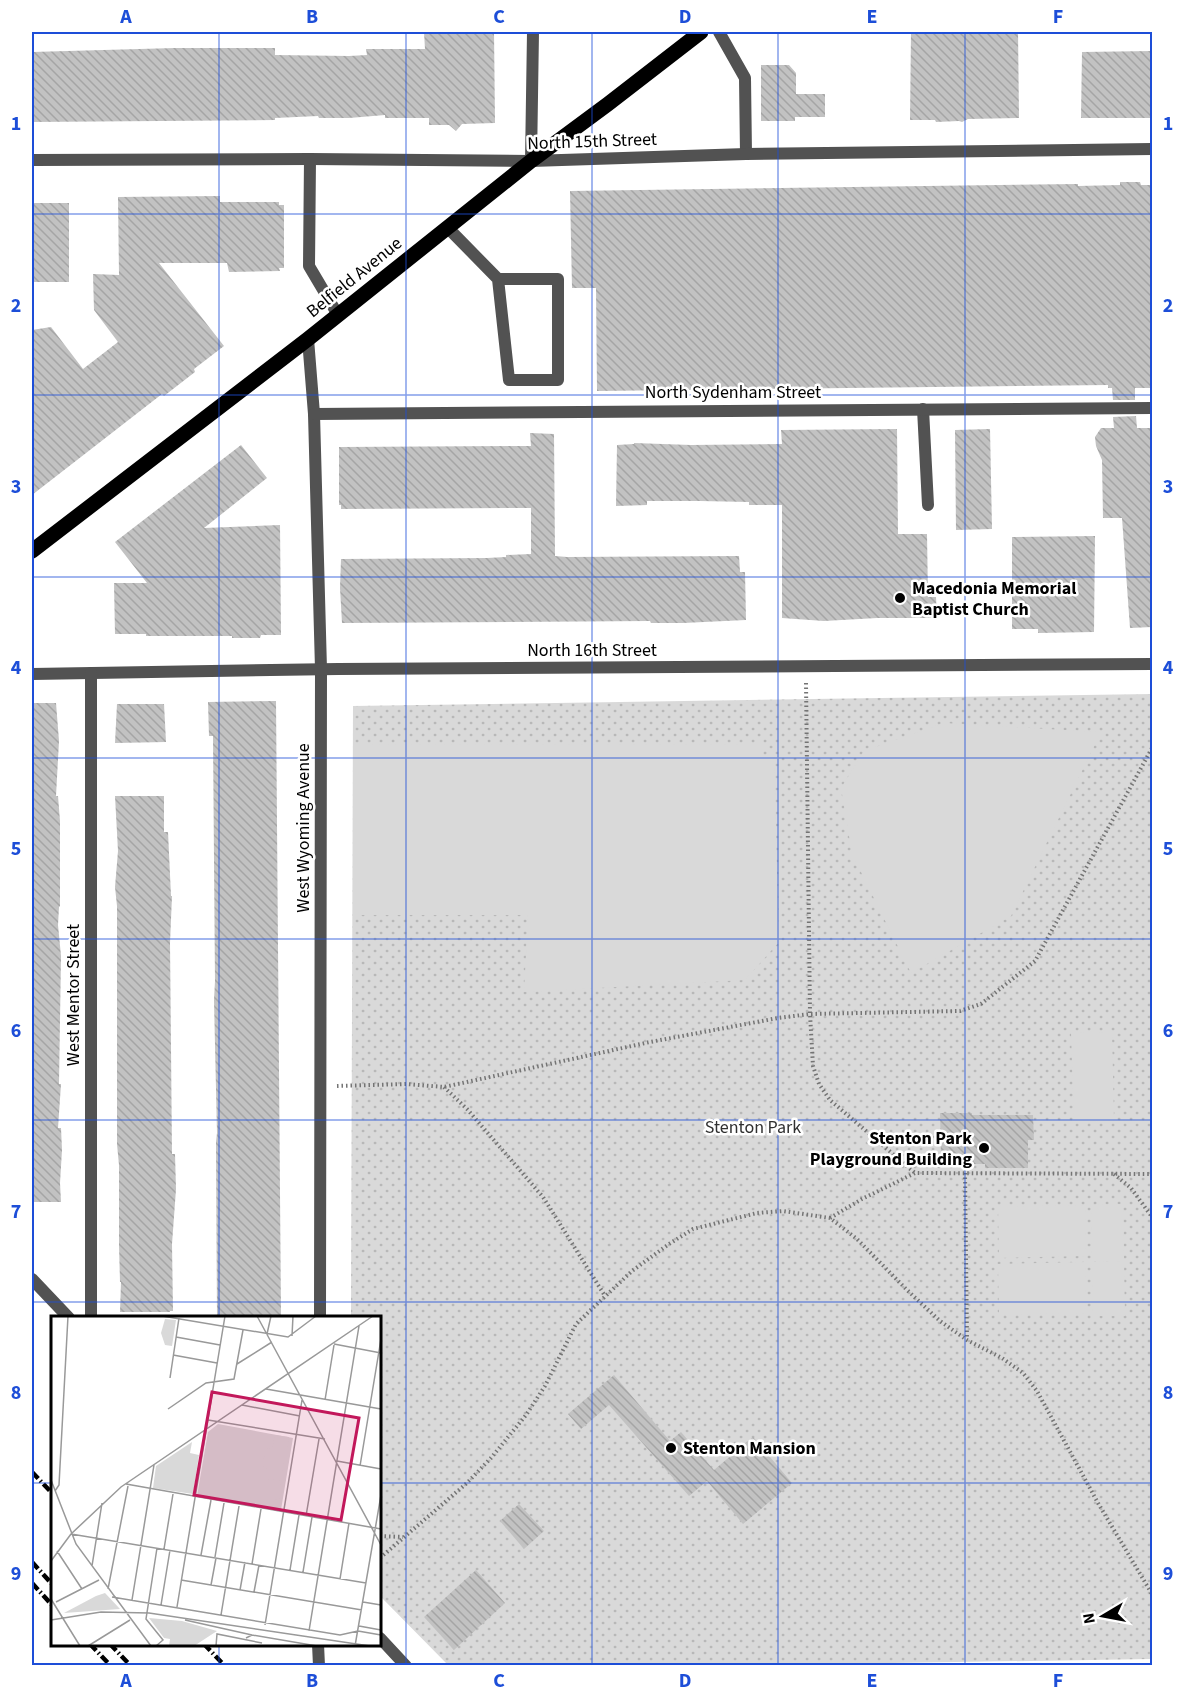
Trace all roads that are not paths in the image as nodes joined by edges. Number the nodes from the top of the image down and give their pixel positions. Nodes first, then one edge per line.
1 (533, 32) edge
2 (700, 32) edge
3 (719, 32) edge
4 (1152, 149) edge
5 (746, 154) junction
6 (310, 159) junction
7 (32, 160) edge
8 (531, 161) junction
9 (447, 227) junction
10 (498, 279) junction
11 (338, 315) junction
12 (308, 339) junction
13 (1152, 408) edge
14 (923, 409) junction
15 (314, 414) junction
16 (928, 506) dead end
17 (32, 551) edge
18 (1152, 664) edge
19 (321, 669) junction
20 (91, 673) junction
21 (32, 674) edge
22 (32, 1279) edge
23 (68, 1316) edge
24 (91, 1316) edge
25 (320, 1316) edge
26 (381, 1639) edge
27 (318, 1646) edge
28 (319, 1665) edge
29 (406, 1665) edge

1 - 8 street
2 - 8 main road, Belfield Avenue
3 - 5 street
4 - 5 street, North 15th Street
5 - 8 street, North 15th Street
6 - 7 street, North 15th Street
6 - 8 street, North 15th Street
6 - 11 street
8 - 9 main road, Belfield Avenue
9 - 10 street
9 - 11 main road, Belfield Avenue
10 - 10 street
11 - 12 main road, Belfield Avenue
12 - 15 street, West Wyoming Avenue
12 - 17 main road, Belfield Avenue
13 - 14 street, North Sydenham Street
14 - 15 street, North Sydenham Street
14 - 16 street
15 - 19 street, West Wyoming Avenue
18 - 19 street, North 16th Street
19 - 20 street, North 16th Street
19 - 25 street, West Wyoming Avenue
20 - 21 street, North 16th Street
20 - 24 street, West Mentor Street
22 - 23 street
26 - 29 street
27 - 28 street

